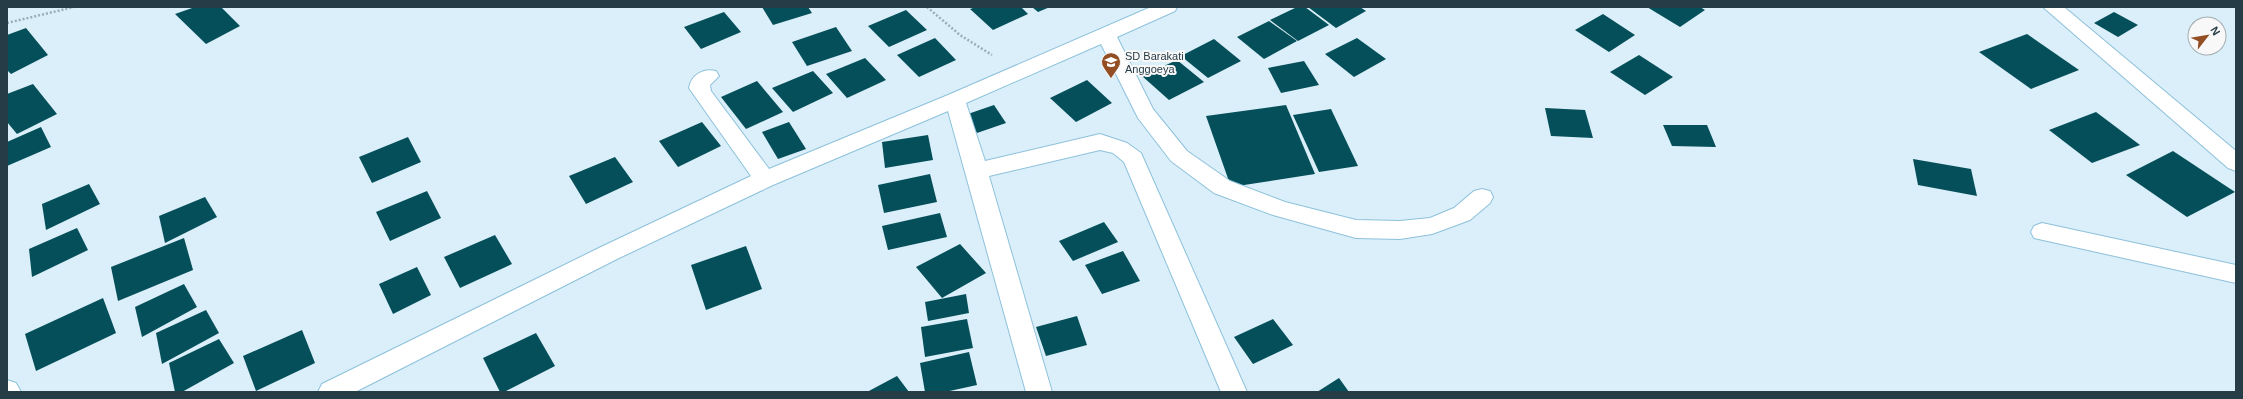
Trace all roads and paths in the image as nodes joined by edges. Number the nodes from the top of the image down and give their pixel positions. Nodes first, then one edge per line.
1 (74, 7) edge
2 (928, 7) edge
3 (1168, 7) edge
4 (2052, 7) edge
5 (7, 23) edge
6 (1106, 35) junction
7 (1010, 75) junction
8 (709, 76) dead end
9 (955, 100) junction
10 (2236, 163) edge
11 (977, 171) junction
12 (765, 179) junction
13 (1482, 197) dead end
14 (2042, 232) dead end
15 (2236, 274) edge
16 (331, 392) edge
17 (1039, 392) edge
18 (1234, 392) edge

1 - 5 path
2 - 7 path
3 - 6 street
4 - 10 street
6 - 7 street
6 - 13 street
7 - 9 street
8 - 12 street
9 - 11 street
9 - 12 street
11 - 17 street
11 - 18 street
12 - 16 street
14 - 15 street

